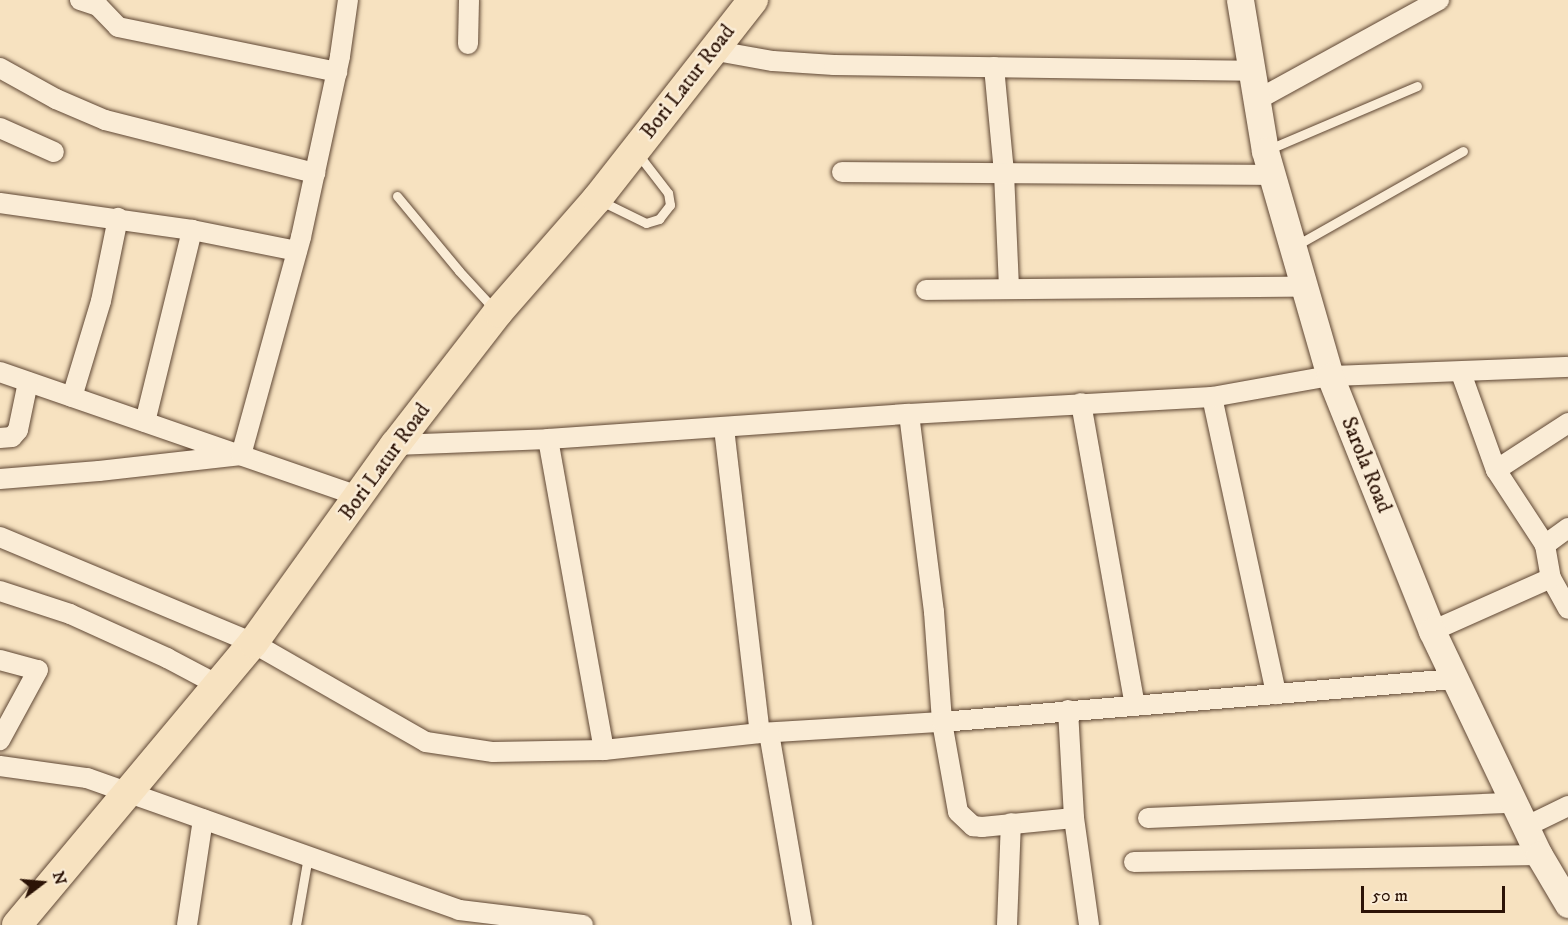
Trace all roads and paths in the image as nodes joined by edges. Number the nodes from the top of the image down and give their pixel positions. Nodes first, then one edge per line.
1 (81, 0) edge
2 (348, 0) edge
3 (469, 0) edge
4 (753, 0) edge
5 (1240, 0) edge
6 (1437, 0) edge
7 (468, 44) dead end
8 (711, 50) junction
9 (994, 67) junction
10 (0, 68) edge
11 (1251, 71) junction
12 (337, 72) junction
13 (1417, 86) dead end
14 (1257, 100) junction
15 (0, 128) edge
16 (634, 150) junction
17 (1463, 151) dead end
18 (54, 152) dead end
19 (1269, 163) junction
20 (842, 172) dead end
21 (315, 173) junction
22 (1004, 173) junction
23 (397, 196) dead end
24 (597, 199) junction
25 (0, 203) edge
26 (118, 218) junction
27 (192, 230) junction
28 (1293, 247) junction
29 (297, 251) junction
30 (1304, 286) junction
31 (1009, 289) junction
32 (926, 290) dead end
33 (498, 312) junction
34 (1568, 367) edge
35 (0, 372) edge
36 (1461, 373) junction
37 (1330, 376) junction
38 (28, 382) junction
39 (72, 397) junction
40 (1212, 397) junction
41 (1081, 404) junction
42 (909, 414) junction
43 (145, 422) junction
44 (1568, 423) edge
45 (724, 428) junction
46 (0, 438) edge
47 (548, 439) junction
48 (395, 445) junction
49 (242, 455) junction
50 (1496, 470) junction
51 (0, 478) edge
52 (360, 497) junction
53 (1568, 528) edge
54 (0, 537) edge
55 (1545, 545) junction
56 (1551, 578) junction
57 (0, 591) edge
58 (1568, 609) edge
59 (1432, 631) junction
60 (253, 643) junction
61 (0, 660) edge
62 (1454, 679) junction
63 (218, 685) junction
64 (1276, 694) junction
65 (1135, 705) junction
66 (1068, 710) junction
67 (942, 722) junction
68 (765, 733) junction
69 (0, 740) edge
70 (604, 750) junction
71 (0, 766) edge
72 (129, 793) junction
73 (1513, 803) junction
74 (1568, 806) edge
75 (1074, 818) junction
76 (1148, 818) dead end
77 (203, 819) junction
78 (1011, 823) junction
79 (1525, 827) junction
80 (1539, 855) junction
81 (308, 856) junction
82 (1134, 862) dead end
83 (1568, 904) edge
84 (17, 925) edge
85 (187, 925) edge
86 (296, 925) edge
87 (570, 925) edge
88 (802, 925) edge
89 (1007, 925) edge
90 (1089, 925) edge

1 - 12 street
2 - 12 street
3 - 7 street
4 - 8 main road, Bori Latur Road
5 - 11 main road, Sarola Road
6 - 14 street
8 - 9 street
8 - 16 main road, Bori Latur Road
9 - 11 street
9 - 22 street
10 - 21 street
11 - 14 main road, Sarola Road
12 - 21 street
13 - 19 lane
14 - 19 main road, Sarola Road
15 - 18 street
16 - 24 main road, Bori Latur Road
16 - 24 lane
17 - 28 lane
19 - 22 street
19 - 28 main road, Sarola Road
20 - 22 street
21 - 29 street
22 - 31 street
23 - 33 lane
24 - 33 main road, Bori Latur Road
25 - 26 street
26 - 27 street
26 - 39 street
27 - 29 street
27 - 43 street
28 - 30 main road, Sarola Road
29 - 49 street
30 - 31 street
30 - 37 main road, Sarola Road
31 - 32 street
33 - 48 main road, Bori Latur Road
34 - 36 street
35 - 38 street
36 - 37 street
36 - 50 street
37 - 40 street
37 - 59 main road, Sarola Road
38 - 39 street
38 - 46 street
39 - 43 street
40 - 41 street
40 - 64 street
41 - 42 street
41 - 65 street
42 - 45 street
42 - 67 street
43 - 49 street
44 - 50 street
45 - 47 street
45 - 68 street
47 - 48 street
47 - 70 street
48 - 52 main road, Bori Latur Road
49 - 51 street
49 - 52 street
50 - 55 street
52 - 60 main road, Bori Latur Road
53 - 55 street
54 - 60 street
55 - 56 street
56 - 58 street
56 - 59 street
57 - 63 street
59 - 62 main road, Sarola Road
60 - 63 main road, Bori Latur Road
60 - 70 street
61 - 69 street
62 - 64 street
62 - 73 main road, Sarola Road
63 - 72 main road, Bori Latur Road
64 - 65 street
65 - 66 street
66 - 67 street
66 - 75 street
67 - 68 street
67 - 78 street
68 - 70 street
68 - 88 street
71 - 72 street
72 - 77 street
72 - 84 main road, Bori Latur Road
73 - 76 street
73 - 79 main road, Sarola Road
74 - 79 street
75 - 78 street
75 - 90 street
77 - 81 street
77 - 85 street
78 - 89 street
79 - 80 main road, Sarola Road
80 - 82 street
80 - 83 main road, Sarola Road
81 - 86 lane
81 - 87 street

